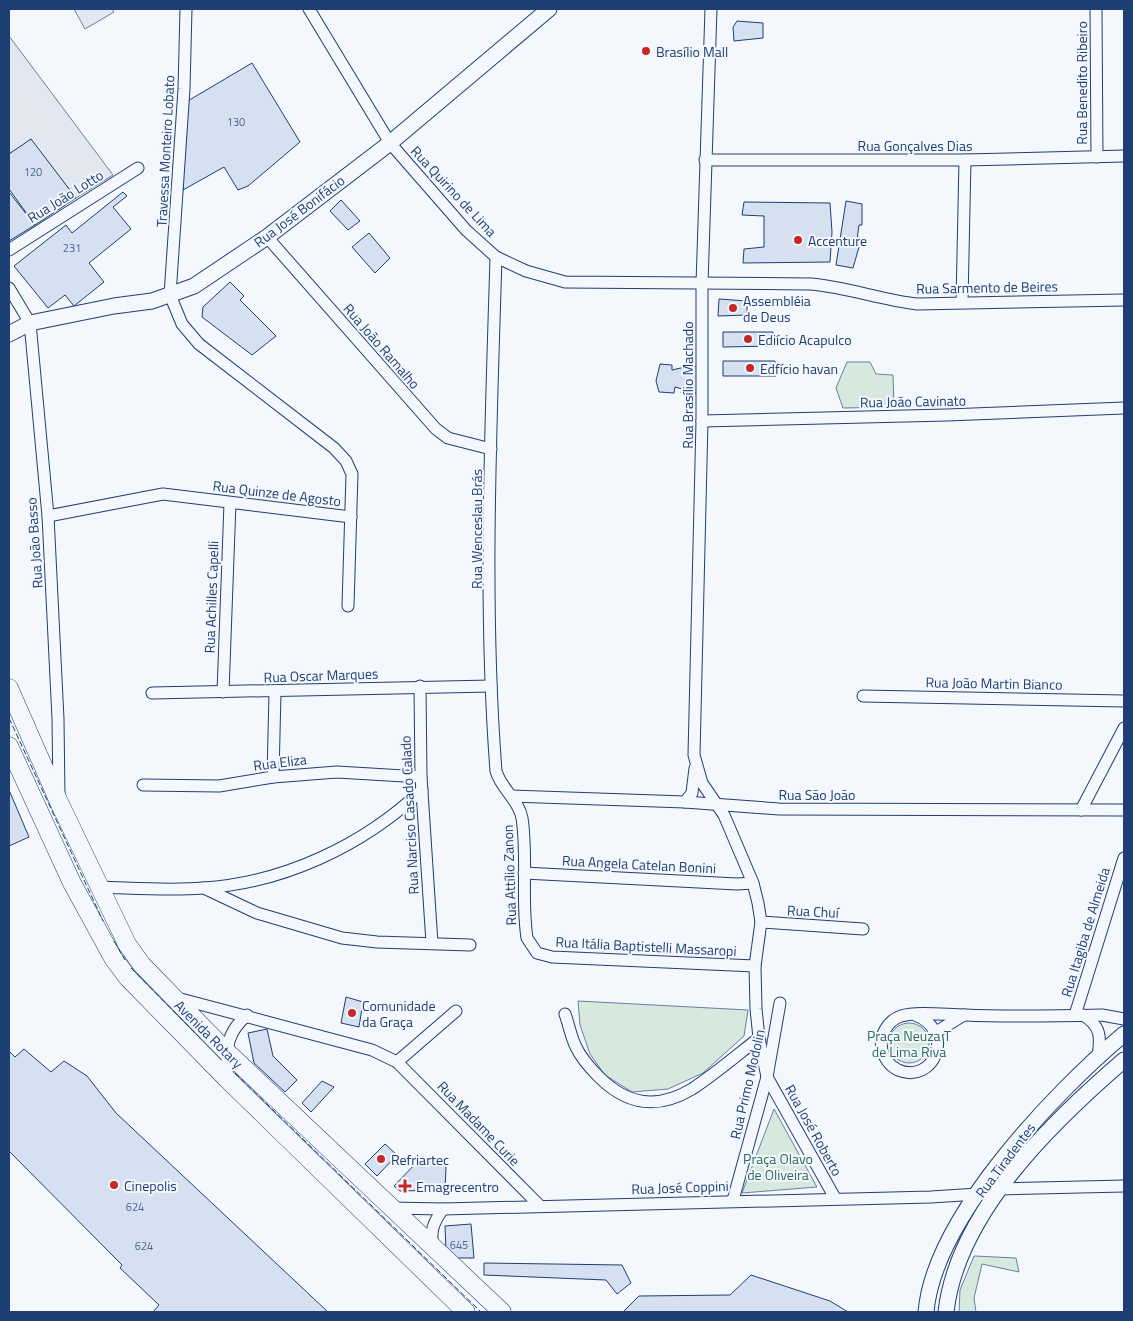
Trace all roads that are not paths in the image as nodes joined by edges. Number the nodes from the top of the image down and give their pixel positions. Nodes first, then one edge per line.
1 (186, 9) edge
2 (309, 9) edge
3 (549, 9) edge
4 (711, 9) edge
5 (1096, 9) edge
6 (390, 143) junction
7 (1124, 156) edge
8 (1096, 157) junction
9 (705, 160) junction
10 (966, 160) junction
11 (138, 168) dead end
12 (267, 237) junction
13 (9, 250) edge
14 (496, 257) junction
15 (702, 284) junction
16 (9, 288) edge
17 (170, 295) junction
18 (1124, 300) edge
19 (962, 302) junction
20 (30, 323) junction
21 (9, 334) edge
22 (1124, 408) edge
23 (702, 421) junction
24 (491, 449) junction
25 (230, 503) junction
26 (48, 516) junction
27 (352, 517) junction
28 (348, 606) dead end
29 (420, 686) junction
30 (491, 686) junction
31 (9, 688) edge
32 (223, 692) junction
33 (275, 692) junction
34 (152, 693) dead end
35 (863, 696) dead end
36 (1124, 701) edge
37 (1124, 728) edge
38 (9, 746) edge
39 (696, 762) junction
40 (274, 777) junction
41 (421, 777) junction
42 (143, 785) dead end
43 (422, 790) junction
44 (511, 796) junction
45 (59, 802) junction
46 (685, 802) junction
47 (717, 804) junction
48 (1080, 810) junction
49 (1124, 810) edge
50 (1124, 858) edge
51 (524, 873) junction
52 (753, 883) junction
53 (100, 887) junction
54 (204, 888) junction
55 (761, 922) junction
56 (863, 929) dead end
57 (432, 943) junction
58 (470, 945) dead end
59 (537, 952) joint
60 (755, 966) junction
61 (172, 997) junction
62 (780, 1003) dead end
63 (456, 1011) dead end
64 (565, 1014) dead end
65 (247, 1015) junction
66 (964, 1015) junction
67 (1079, 1015) junction
68 (915, 1016) junction
69 (1124, 1019) edge
70 (936, 1032) junction
71 (1124, 1034) edge
72 (759, 1038) junction
73 (227, 1052) junction
74 (1098, 1056) junction
75 (1124, 1060) edge
76 (397, 1062) junction
77 (767, 1077) junction
78 (226, 1079) junction
79 (1124, 1186) edge
80 (1000, 1189) junction
81 (978, 1194) junction
82 (835, 1198) junction
83 (733, 1200) junction
84 (540, 1206) junction
85 (391, 1208) junction
86 (442, 1210) junction
87 (433, 1248) junction
88 (466, 1312) edge
89 (502, 1312) edge
90 (926, 1312) edge
91 (946, 1312) edge

1 - 17 street, Travessa Monteiro Lobato
2 - 6 street, Rua Quirino de Lima
3 - 6 main road, Rua José Bonifácio
4 - 9 street, Rua Brasílio Machado
5 - 8 street, Rua Benedito Ribeiro
6 - 12 main road, Rua José Bonifácio
6 - 14 street, Rua Quirino de Lima
7 - 8 street, Rua Gonçalves Dias
8 - 10 street, Rua Gonçalves Dias
9 - 10 street, Rua Gonçalves Dias
9 - 15 street, Rua Brasílio Machado
10 - 19 street
11 - 13 street, Rua João Lotto
12 - 17 main road, Rua José Bonifácio
12 - 24 street, Rua João Ramalho
14 - 15 street, Rua Quirino de Lima
14 - 24 street, Rua Wenceslau Brás
15 - 19 street, Rua Sarmento de Beires
15 - 23 street, Rua Brasílio Machado
16 - 20 street, Rua João Basso
17 - 20 main road, Rua José Bonifácio
17 - 27 street, Rua Quinze de Agosto
18 - 19 street, Rua Sarmento de Beires
20 - 21 main road, Rua José Bonifácio
20 - 26 street, Rua João Basso
22 - 23 street, Rua João Cavinato
23 - 39 street, Rua Brasílio Machado
24 - 30 street, Rua Wenceslau Brás
25 - 26 street, Rua Quinze de Agosto
25 - 27 street, Rua Quinze de Agosto
25 - 32 street, Rua Achilles Capelli
26 - 45 street, Rua João Basso
27 - 28 street
29 - 30 street, Rua Oscar Marques
29 - 33 street, Rua Oscar Marques
29 - 41 street, Rua Narciso Casado Calado
30 - 44 street, Rua Wenceslau Brás
31 - 45 main road, Avenida Rotary
32 - 33 street, Rua Oscar Marques
32 - 34 street, Rua Oscar Marques
33 - 40 street
35 - 36 street, Rua João Martin Bianco
37 - 48 street
38 - 78 main road, Avenida Rotary
39 - 46 street, Rua Brasílio Machado
39 - 47 street, Rua Brasílio Machado
40 - 41 street, Rua Eliza
40 - 42 street, Rua Eliza
41 - 43 street, Rua Narciso Casado Calado
43 - 54 street
43 - 57 street, Rua Narciso Casado Calado
44 - 46 street, Rua São João
44 - 51 street, Rua Attílio Zanon
45 - 53 main road, Avenida Rotary
46 - 47 street, Rua São João
47 - 48 street, Rua São João
47 - 52 street, Rua Brasílio Machado
48 - 49 street, Rua São João
50 - 67 street, Rua Itagiba de Almeida
51 - 52 street, Rua Angela Catelan Bonini
51 - 59 street, Rua Attílio Zanon
52 - 55 street, Rua Brasílio Machado
53 - 54 street
53 - 61 main road, Avenida Rotary
54 - 57 street
55 - 56 street, Rua Chuí
55 - 60 street, Rua Brasílio Machado
57 - 58 street
59 - 60 street, Rua Itália Baptistelli Massaropi
60 - 72 street, Rua Brasílio Machado
61 - 65 street, Rua Madame Curie
61 - 73 main road, Avenida Rotary
62 - 77 street, Rua Primo Modolin
63 - 76 street
64 - 72 street
65 - 73 street
65 - 76 street, Rua Madame Curie
66 - 67 street
66 - 68 street
66 - 70 street
67 - 69 street
67 - 74 street
68 - 70 street
68 - 70 street
71 - 74 main road, Rua Tiradentes
72 - 77 street, Rua Brasílio Machado
73 - 78 street
73 - 85 main road, Avenida Rotary
74 - 81 main road, Rua Tiradentes
75 - 80 main road, Rua Tiradentes
76 - 84 street, Rua Madame Curie
77 - 82 street, Rua José Roberto
77 - 83 street, Rua Primo Modolin
78 - 88 main road, Avenida Rotary
79 - 80 street, Rua José Coppini
80 - 81 street, Rua José Coppini
80 - 91 main road, Rua Tiradentes
81 - 82 street, Rua José Coppini
81 - 90 main road, Rua Tiradentes
82 - 83 street, Rua José Coppini
83 - 84 street, Rua José Coppini
84 - 86 street, Rua José Coppini
85 - 86 street, Rua José Coppini
85 - 87 main road, Avenida Rotary
86 - 87 street
87 - 89 main road, Avenida Rotary

